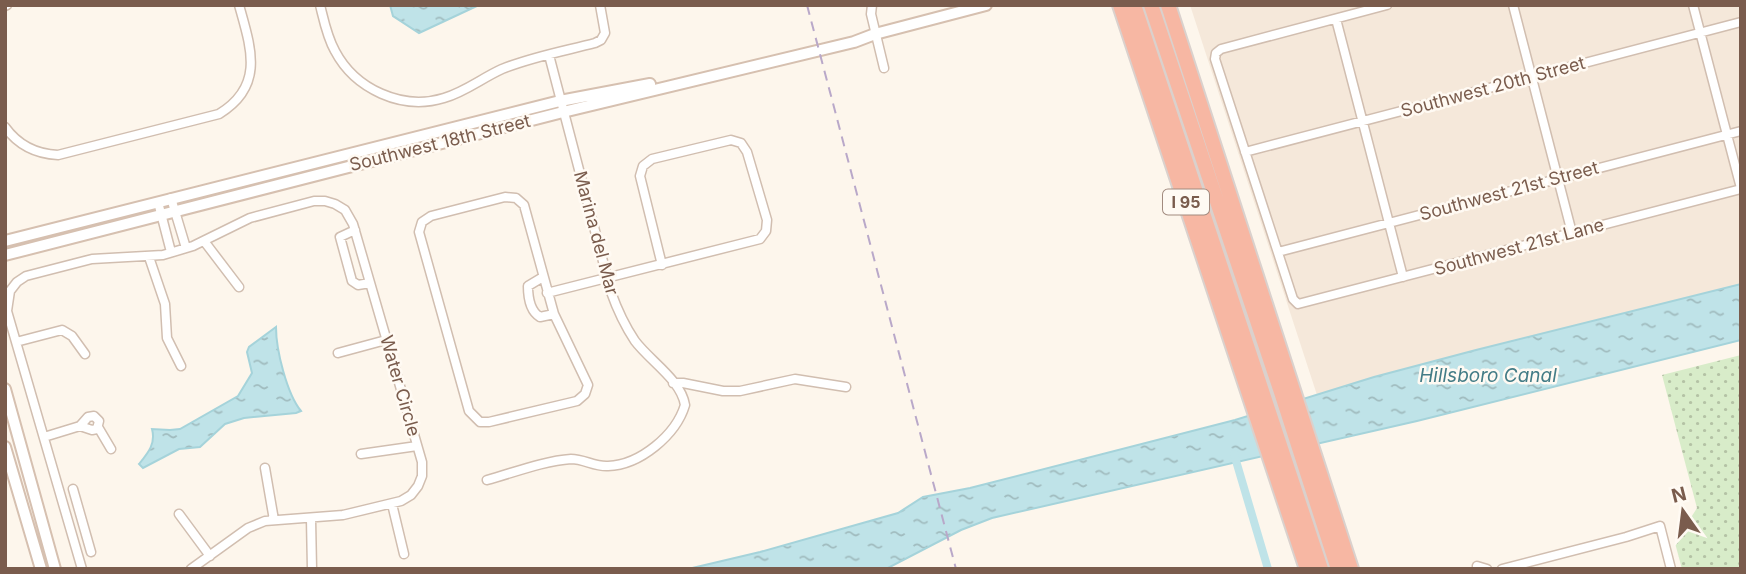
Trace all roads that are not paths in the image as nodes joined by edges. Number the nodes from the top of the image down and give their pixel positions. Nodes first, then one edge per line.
1 (239, 5) edge
2 (320, 5) edge
3 (600, 5) edge
4 (872, 5) edge
5 (986, 5) edge
6 (1120, 5) edge
7 (1134, 5) edge
8 (1151, 5) edge
9 (1168, 5) edge
10 (1387, 5) edge
11 (1513, 5) edge
12 (1693, 5) edge
13 (1336, 19) junction
14 (1741, 22) edge
15 (1700, 33) junction
16 (875, 34) junction
17 (549, 55) junction
18 (884, 68) dead end
19 (1531, 77) junction
20 (562, 106) junction
21 (1362, 121) junction
22 (5, 127) edge
23 (1741, 131) edge
24 (1727, 135) junction
25 (1245, 152) junction
26 (1558, 179) junction
27 (1741, 188) edge
28 (171, 198) junction
29 (158, 202) junction
30 (175, 210) junction
31 (161, 214) junction
32 (1389, 223) junction
33 (355, 230) junction
34 (1572, 233) junction
35 (5, 241) edge
36 (204, 241) junction
37 (186, 248) junction
38 (171, 252) junction
39 (1278, 252) junction
40 (5, 255) edge
41 (149, 257) junction
42 (662, 265) junction
43 (543, 277) junction
44 (1403, 277) junction
45 (606, 278) junction
46 (370, 283) junction
47 (239, 287) dead end
48 (547, 293) junction
49 (554, 314) junction
50 (386, 340) junction
51 (16, 342) junction
52 (338, 353) dead end
53 (85, 355) dead end
54 (181, 366) dead end
55 (673, 383) junction
56 (846, 387) dead end
57 (5, 389) edge
58 (1287, 390) junction
59 (1259, 398) junction
60 (44, 437) junction
61 (417, 446) junction
62 (5, 447) edge
63 (111, 449) dead end
64 (361, 454) dead end
65 (1309, 457) junction
66 (1281, 465) junction
67 (265, 468) dead end
68 (487, 480) dead end
69 (73, 489) dead end
70 (392, 504) junction
71 (180, 514) dead end
72 (312, 519) junction
73 (274, 520) junction
74 (88, 539) junction
75 (74, 543) junction
76 (91, 552) dead end
77 (404, 554) dead end
78 (210, 556) junction
79 (1538, 564) edge
80 (1477, 566) dead end
81 (41, 569) edge
82 (55, 569) edge
83 (82, 569) edge
84 (191, 569) edge
85 (312, 569) edge
86 (1307, 569) edge
87 (1321, 569) edge
88 (1338, 569) edge
89 (1351, 569) edge
90 (1487, 569) edge
91 (1502, 569) edge
92 (1671, 569) edge

1 - 22 street
2 - 17 street
3 - 17 street
4 - 16 street
5 - 16 main road, Southwest 18th Street
6 - 59 highway, I 95
7 - 59 highway
8 - 58 highway
9 - 58 highway, I 95
10 - 13 street
11 - 19 street
12 - 15 street
13 - 21 street
13 - 25 street
14 - 15 street, Southwest 20th Street
15 - 19 street, Southwest 20th Street
15 - 24 street
16 - 18 street
16 - 20 main road, Southwest 18th Street
17 - 20 street, Marina del Mar
19 - 21 street, Southwest 20th Street
19 - 26 street
20 - 28 main road, Southwest 18th Street
20 - 30 main road, Southwest 18th Street
20 - 45 street, Marina del Mar
21 - 25 street, Southwest 20th Street
21 - 32 street
23 - 24 street, Southwest 21st Street
24 - 26 street, Southwest 21st Street
24 - 27 street
25 - 39 street
26 - 32 street, Southwest 21st Street
26 - 34 street
27 - 34 street, Southwest 21st Lane
28 - 29 main road, Southwest 18th Street
28 - 30 street
29 - 31 street
29 - 35 main road, Southwest 18th Street
30 - 31 main road, Southwest 18th Street
30 - 37 street
31 - 38 street
31 - 40 main road, Southwest 18th Street
32 - 39 street, Southwest 21st Street
32 - 44 street
33 - 36 street, Water Circle
33 - 46 street, Water Circle
33 - 46 street
34 - 44 street, Southwest 21st Lane
36 - 37 street, Water Circle
36 - 47 street
37 - 38 street, Water Circle
38 - 41 street, Water Circle
39 - 44 street, Southwest 21st Lane
41 - 51 street, Water Circle
41 - 54 street
42 - 42 street
42 - 45 street
43 - 48 street
43 - 49 street
43 - 49 street
45 - 48 street
45 - 55 street, Marina del Mar
46 - 50 street, Water Circle
48 - 49 street
50 - 52 street
50 - 61 street, Water Circle
51 - 53 street
51 - 60 street, Water Circle
55 - 56 street
55 - 68 street, Marina del Mar
57 - 82 main road
58 - 65 highway, I 95
59 - 66 highway, I 95
60 - 63 street
60 - 75 street, Water Circle
61 - 64 street
61 - 70 street, Water Circle
62 - 81 main road
65 - 88 highway
65 - 89 highway, I 95
66 - 86 highway, I 95
66 - 87 highway
67 - 73 street
69 - 74 street
70 - 72 street, Water Circle
70 - 77 street
71 - 78 street
72 - 73 street, Water Circle
72 - 85 street
73 - 78 street, Water Circle
74 - 75 street
74 - 76 street
75 - 83 street, Water Circle
78 - 84 street, Water Circle
79 - 91 street
79 - 92 street
80 - 90 street

